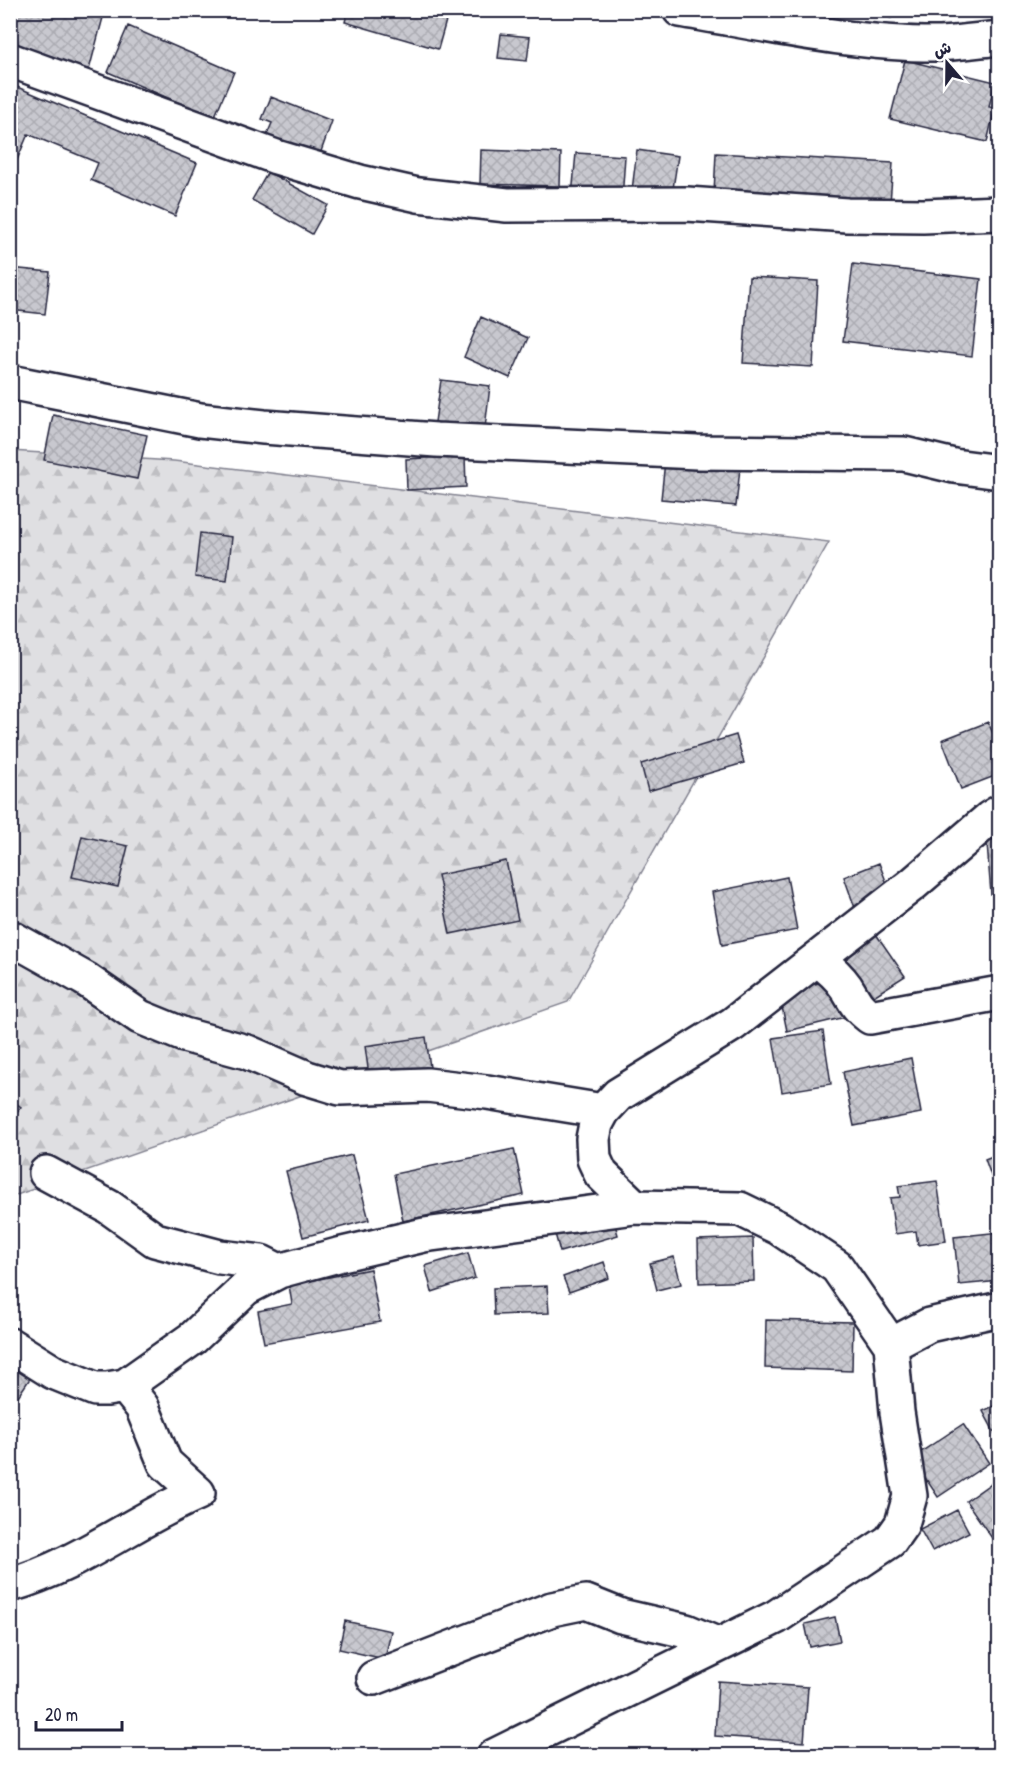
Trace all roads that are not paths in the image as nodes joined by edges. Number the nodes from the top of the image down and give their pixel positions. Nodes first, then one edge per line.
1 (680, 10) edge
2 (999, 38) edge
3 (10, 60) edge
4 (999, 213) edge
5 (10, 382) edge
6 (999, 472) edge
7 (999, 812) edge
8 (10, 937) edge
9 (817, 959) junction
10 (999, 993) edge
11 (603, 1111) junction
12 (46, 1173) dead end
13 (635, 1207) junction
14 (279, 1271) junction
15 (999, 1309) edge
16 (10, 1345) edge
17 (891, 1345) junction
18 (125, 1386) junction
19 (10, 1586) edge
20 (719, 1645) junction
21 (374, 1678) dead end
22 (494, 1755) edge

1 - 2 street
3 - 4 street
5 - 6 street
7 - 9 street
8 - 11 street
9 - 10 street
9 - 11 street
11 - 13 street
12 - 14 street
13 - 14 street
13 - 17 street
14 - 18 street
15 - 17 street
16 - 18 street
17 - 20 street
18 - 19 street
20 - 21 street
20 - 22 street

